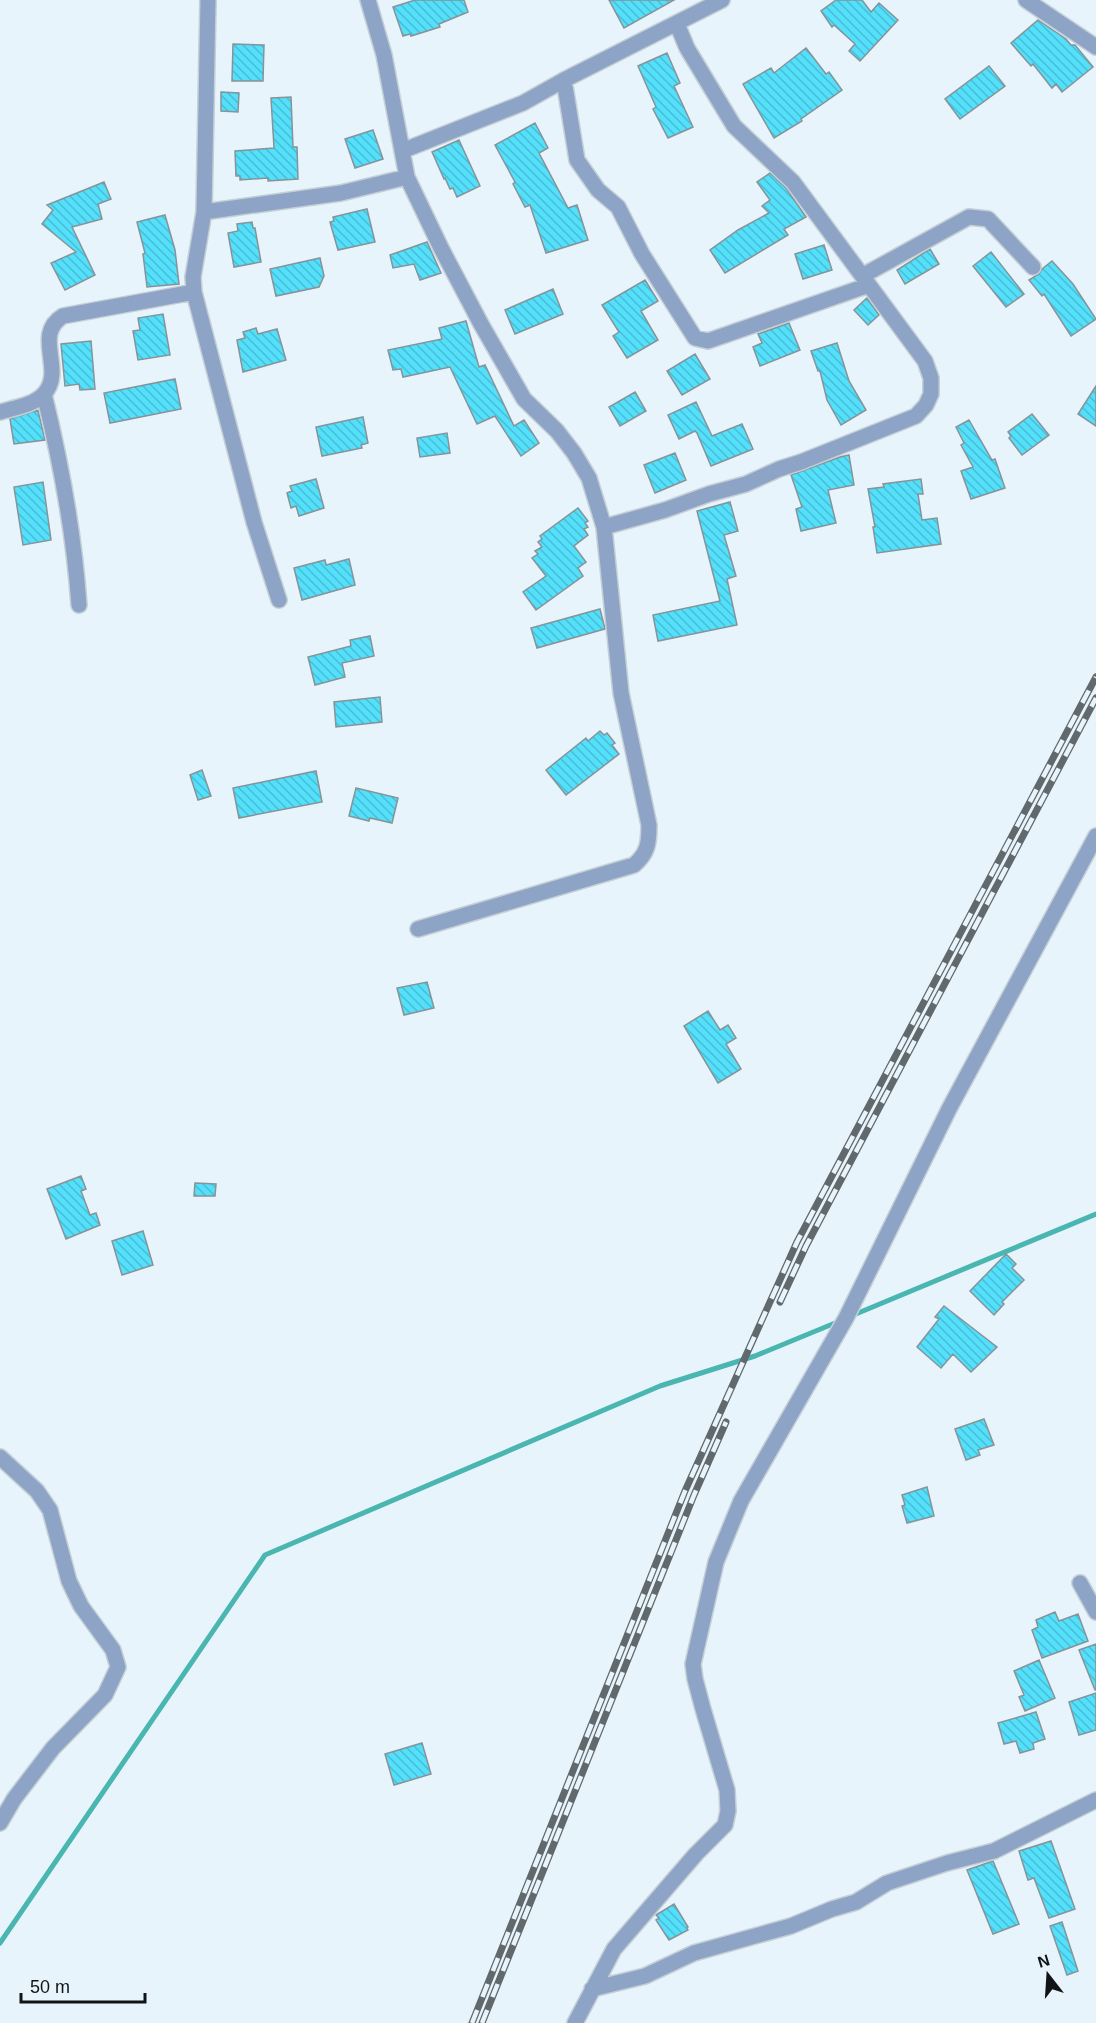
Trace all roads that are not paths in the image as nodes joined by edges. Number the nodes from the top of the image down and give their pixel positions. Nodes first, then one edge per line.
1 (208, 0) edge
2 (368, 0) edge
3 (722, 0) edge
4 (1026, 0) edge
5 (677, 24) junction
6 (1096, 47) edge
7 (564, 80) junction
8 (402, 151) junction
9 (407, 177) junction
10 (204, 212) junction
11 (1033, 267) dead end
12 (865, 281) junction
13 (194, 292) junction
14 (44, 394) junction
15 (0, 412) edge
16 (604, 527) junction
17 (279, 600) dead end
18 (79, 605) dead end
19 (1096, 837) edge
20 (418, 930) dead end
21 (0, 1457) edge
22 (1080, 1583) dead end
23 (1096, 1612) edge
24 (1096, 1800) edge
25 (0, 1823) edge
26 (592, 1989) junction
27 (575, 2023) edge

1 - 10 street
2 - 8 street
3 - 5 street
4 - 6 street
5 - 7 street
5 - 12 street
7 - 8 street
7 - 12 street
8 - 9 street
9 - 10 street
9 - 16 street
10 - 13 street
11 - 12 street
12 - 16 street
13 - 14 street
13 - 17 street
14 - 15 street
14 - 18 street
16 - 20 street
19 - 26 street
21 - 25 street
22 - 23 street
24 - 26 street
26 - 27 street

